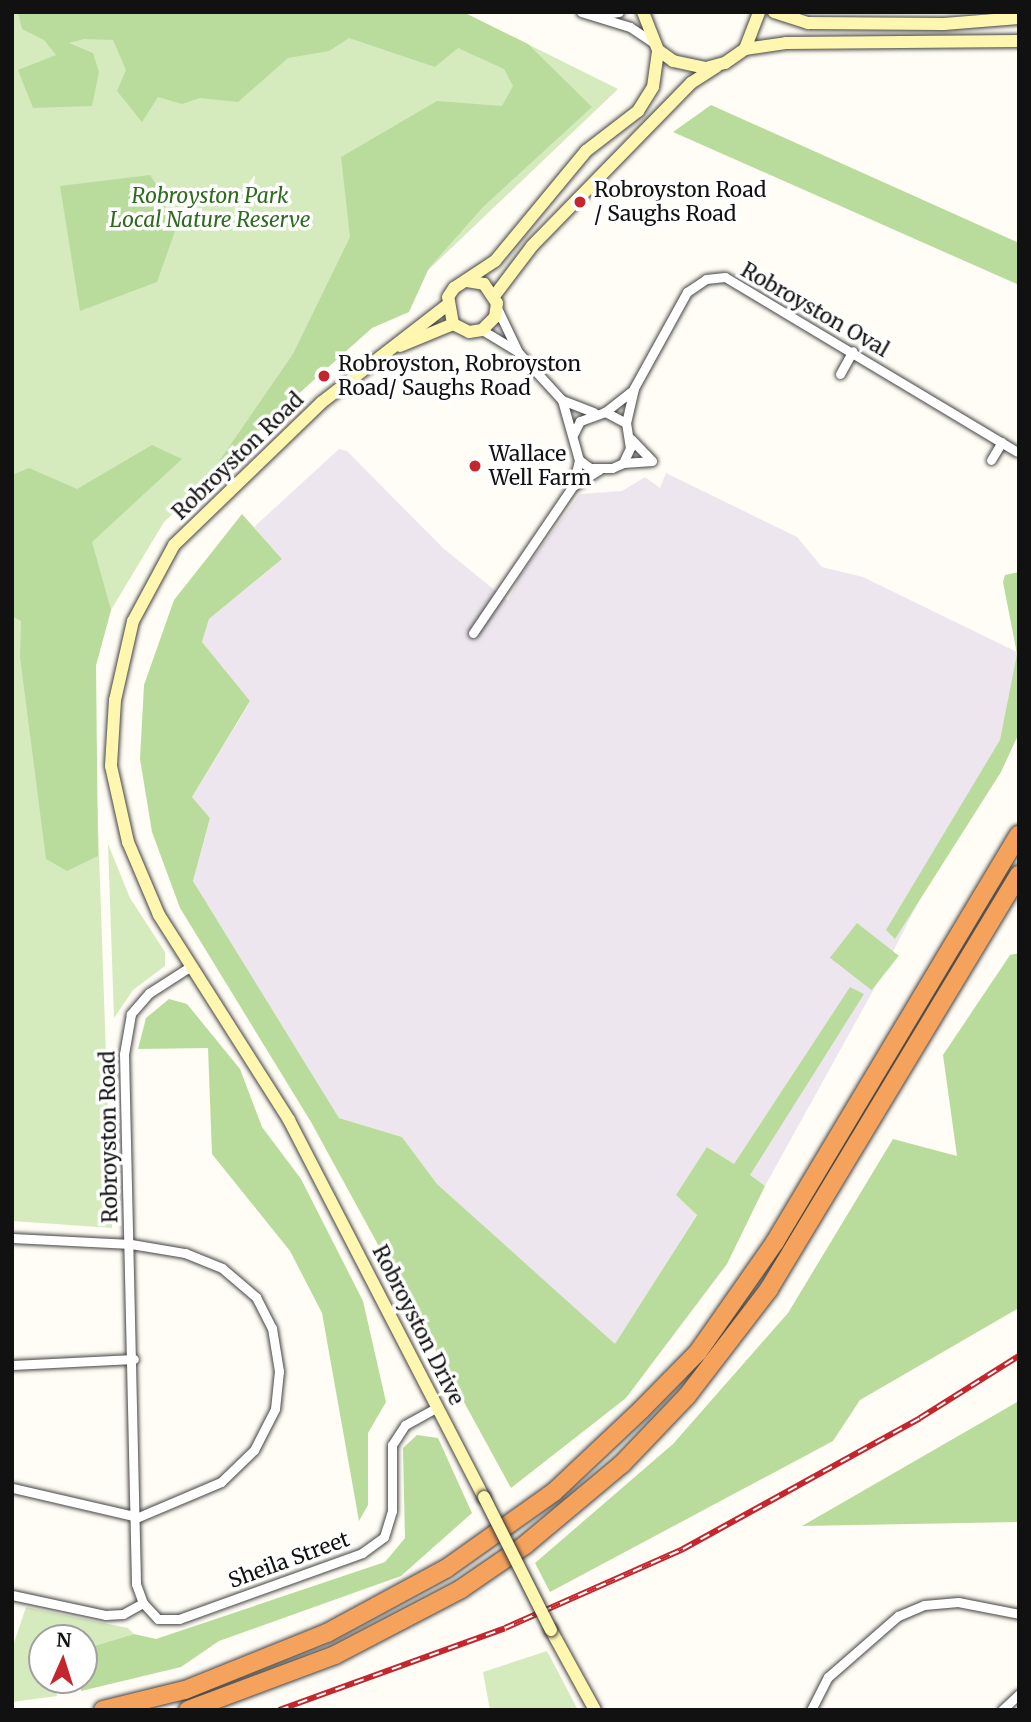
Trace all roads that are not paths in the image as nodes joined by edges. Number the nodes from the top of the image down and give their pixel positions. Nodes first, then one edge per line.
1 (619, 12) edge
2 (643, 12) edge
3 (759, 12) edge
4 (774, 12) edge
5 (585, 14) edge
6 (1019, 18) edge
7 (1019, 41) edge
8 (655, 46) junction
9 (745, 49) junction
10 (717, 66) junction
11 (467, 281) junction
12 (496, 302) junction
13 (446, 306) junction
14 (453, 324) junction
15 (482, 330) junction
16 (853, 351) junction
17 (518, 352) junction
18 (381, 355) junction
19 (840, 374) dead end
20 (634, 388) junction
21 (562, 400) junction
22 (594, 412) junction
23 (605, 412) junction
24 (626, 424) junction
25 (573, 435) junction
26 (631, 439) junction
27 (1002, 442) junction
28 (1017, 452) edge
29 (579, 460) junction
30 (991, 460) dead end
31 (623, 463) junction
32 (599, 470) junction
33 (573, 486) junction
34 (473, 633) dead end
35 (1019, 822) edge
36 (1019, 834) edge
37 (1019, 874) edge
38 (977, 905) junction
39 (188, 968) junction
40 (12, 1238) edge
41 (131, 1244) junction
42 (134, 1359) junction
43 (12, 1365) edge
44 (437, 1407) junction
45 (12, 1488) edge
46 (138, 1517) junction
47 (12, 1595) edge
48 (143, 1603) junction
49 (1019, 1614) edge
50 (1019, 1695) edge
51 (103, 1710) edge
52 (188, 1710) edge
53 (595, 1710) edge
54 (811, 1710) edge
55 (1002, 1710) edge

1 - 5 street
2 - 8 main road
3 - 9 main road
4 - 6 main road
5 - 8 street
7 - 9 main road
8 - 10 main road
8 - 11 main road, Robroyston Road
9 - 10 main road
10 - 12 main road
11 - 12 main road
11 - 13 main road, Robroyston Road
12 - 15 main road
12 - 17 street
13 - 14 main road
13 - 18 main road, Robroyston Road
14 - 15 main road
14 - 18 main road, Robroyston Road
15 - 17 street
16 - 19 street
16 - 20 street, Robroyston Oval
16 - 27 street, Robroyston Oval
17 - 21 street
18 - 39 main road, Robroyston Road
20 - 23 street
20 - 24 street
21 - 22 street
21 - 25 street
22 - 23 street
22 - 25 street
23 - 24 street
24 - 26 street
25 - 29 street
26 - 31 street
26 - 31 street
27 - 28 street, Robroyston Oval
27 - 30 street
29 - 32 street
29 - 33 street
31 - 32 street
32 - 33 street
33 - 34 street
35 - 38 highway
36 - 38 highway
37 - 52 highway
38 - 51 highway
39 - 41 street, Robroyston Road
39 - 44 main road, Robroyston Drive
40 - 41 street
41 - 42 street, Robroyston Road
41 - 46 street
42 - 43 street
42 - 46 street, Robroyston Road
44 - 48 street, Sheila Street
44 - 53 main road, Robroyston Drive, bridge
45 - 46 street
46 - 48 street, Robroyston Road
47 - 48 street
49 - 54 street
50 - 55 street

